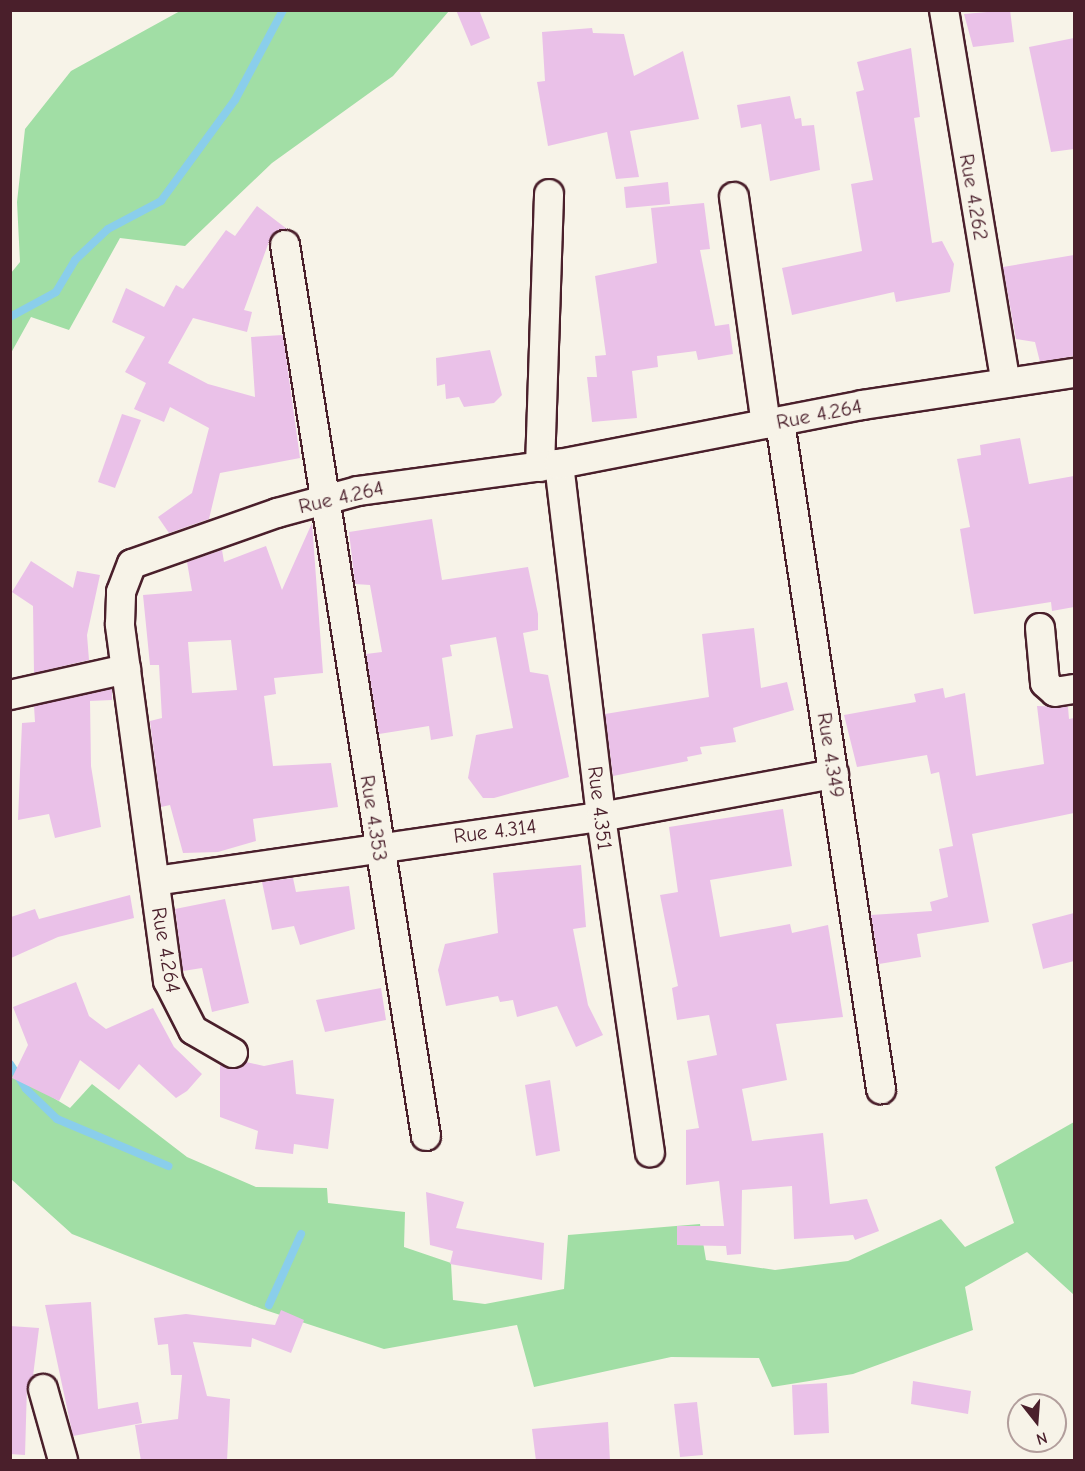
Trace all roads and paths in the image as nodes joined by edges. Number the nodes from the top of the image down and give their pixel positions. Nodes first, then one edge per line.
1 (944, 10) edge
2 (549, 194) dead end
3 (734, 197) dead end
4 (285, 245) dead end
5 (1074, 373) edge
6 (1006, 383) junction
7 (773, 423) junction
8 (550, 465) junction
9 (326, 499) junction
10 (1040, 628) dead end
11 (126, 669) junction
12 (1074, 689) edge
13 (10, 695) edge
14 (834, 774) junction
15 (601, 818) junction
16 (378, 845) junction
17 (154, 881) junction
18 (233, 1053) dead end
19 (881, 1089) dead end
20 (426, 1136) dead end
21 (650, 1152) dead end
22 (43, 1389) dead end
23 (63, 1461) edge

1 - 6 street, Rue 4.262
2 - 8 street, Rue 4.351
3 - 7 street, Rue 4.349
4 - 9 street, Rue 4.353
5 - 6 street, Rue 4.264
6 - 7 street, Rue 4.264
7 - 8 street, Rue 4.264
7 - 14 street, Rue 4.349
8 - 9 street, Rue 4.264
8 - 15 street, Rue 4.351
9 - 11 street, Rue 4.264
9 - 16 street, Rue 4.353
10 - 12 street
11 - 13 street
11 - 17 street, Rue 4.264
14 - 15 street, Rue 4.314
14 - 19 street, Rue 4.349
15 - 16 street, Rue 4.314
15 - 21 street, Rue 4.351
16 - 17 street, Rue 4.314
16 - 20 street, Rue 4.353
17 - 18 street, Rue 4.264
22 - 23 street

